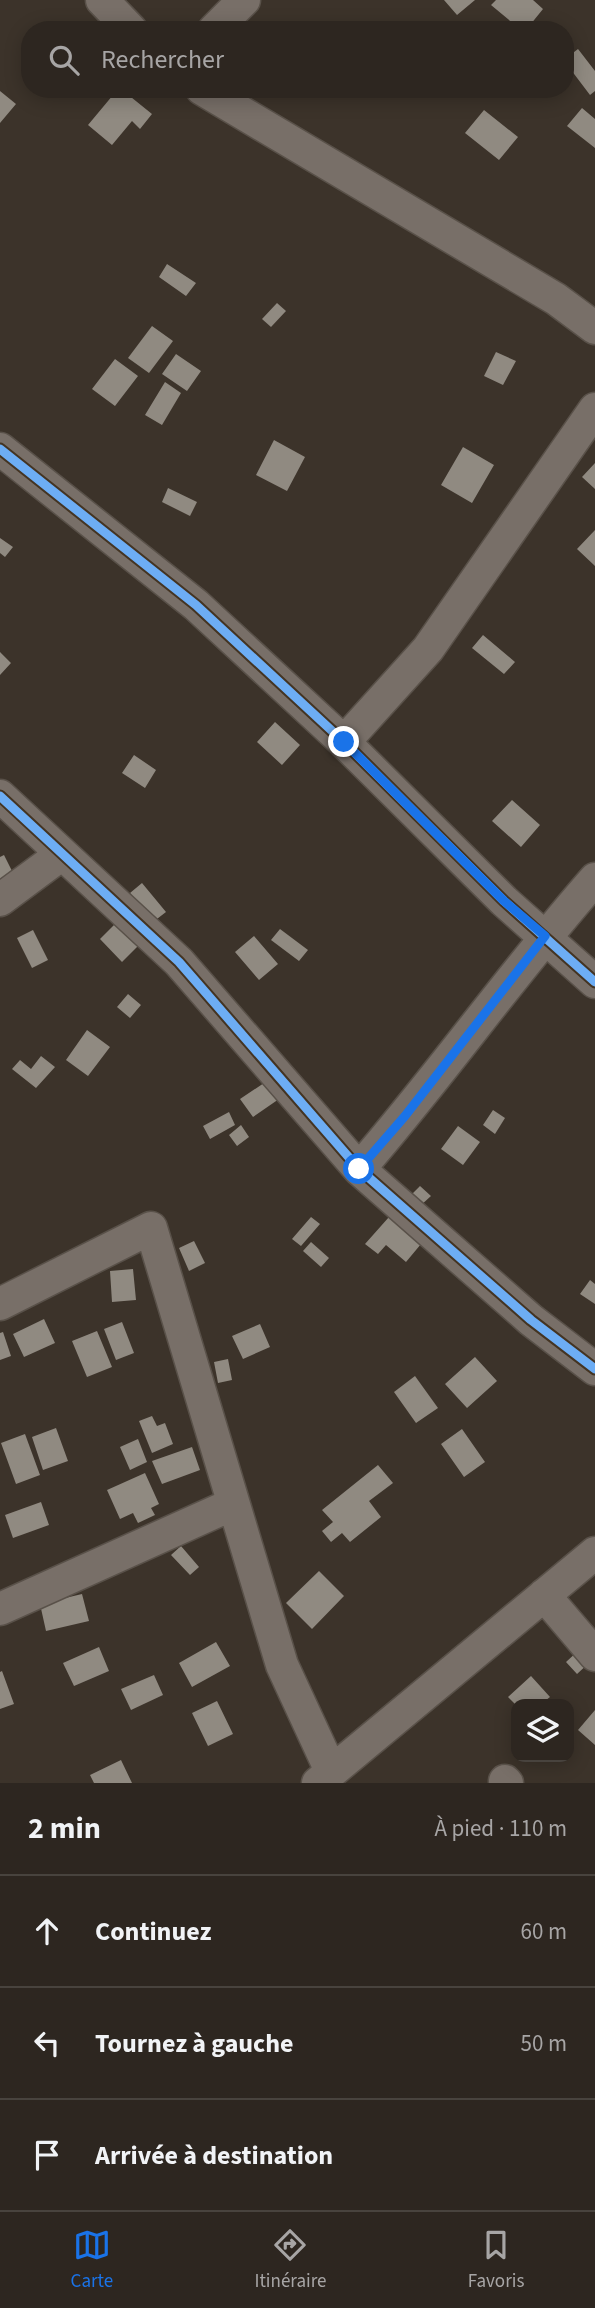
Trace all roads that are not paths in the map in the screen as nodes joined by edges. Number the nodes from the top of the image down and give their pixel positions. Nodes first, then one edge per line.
1 (102, 0) edge
2 (244, 0) edge
3 (122, 21) edge
4 (223, 21) edge
5 (217, 98) edge
6 (595, 328) edge
7 (595, 409) edge
8 (0, 449) edge
9 (344, 742) junction
10 (0, 796) edge
11 (62, 853) junction
12 (595, 879) edge
13 (0, 900) edge
14 (545, 936) junction
15 (595, 982) edge
16 (359, 1169) junction
17 (0, 1304) edge
18 (595, 1369) edge
19 (233, 1504) junction
20 (595, 1553) edge
21 (544, 1595) junction
22 (0, 1609) edge
23 (595, 1655) edge
24 (324, 1777) edge

1 - 3 street
2 - 4 street
5 - 6 street
7 - 9 street
8 - 9 street
9 - 14 street
10 - 11 street
11 - 13 street
11 - 16 street
12 - 14 street
14 - 15 street
14 - 16 street
16 - 18 street
17 - 19 street
19 - 22 street
19 - 24 street
20 - 21 street
21 - 23 street
21 - 24 street

